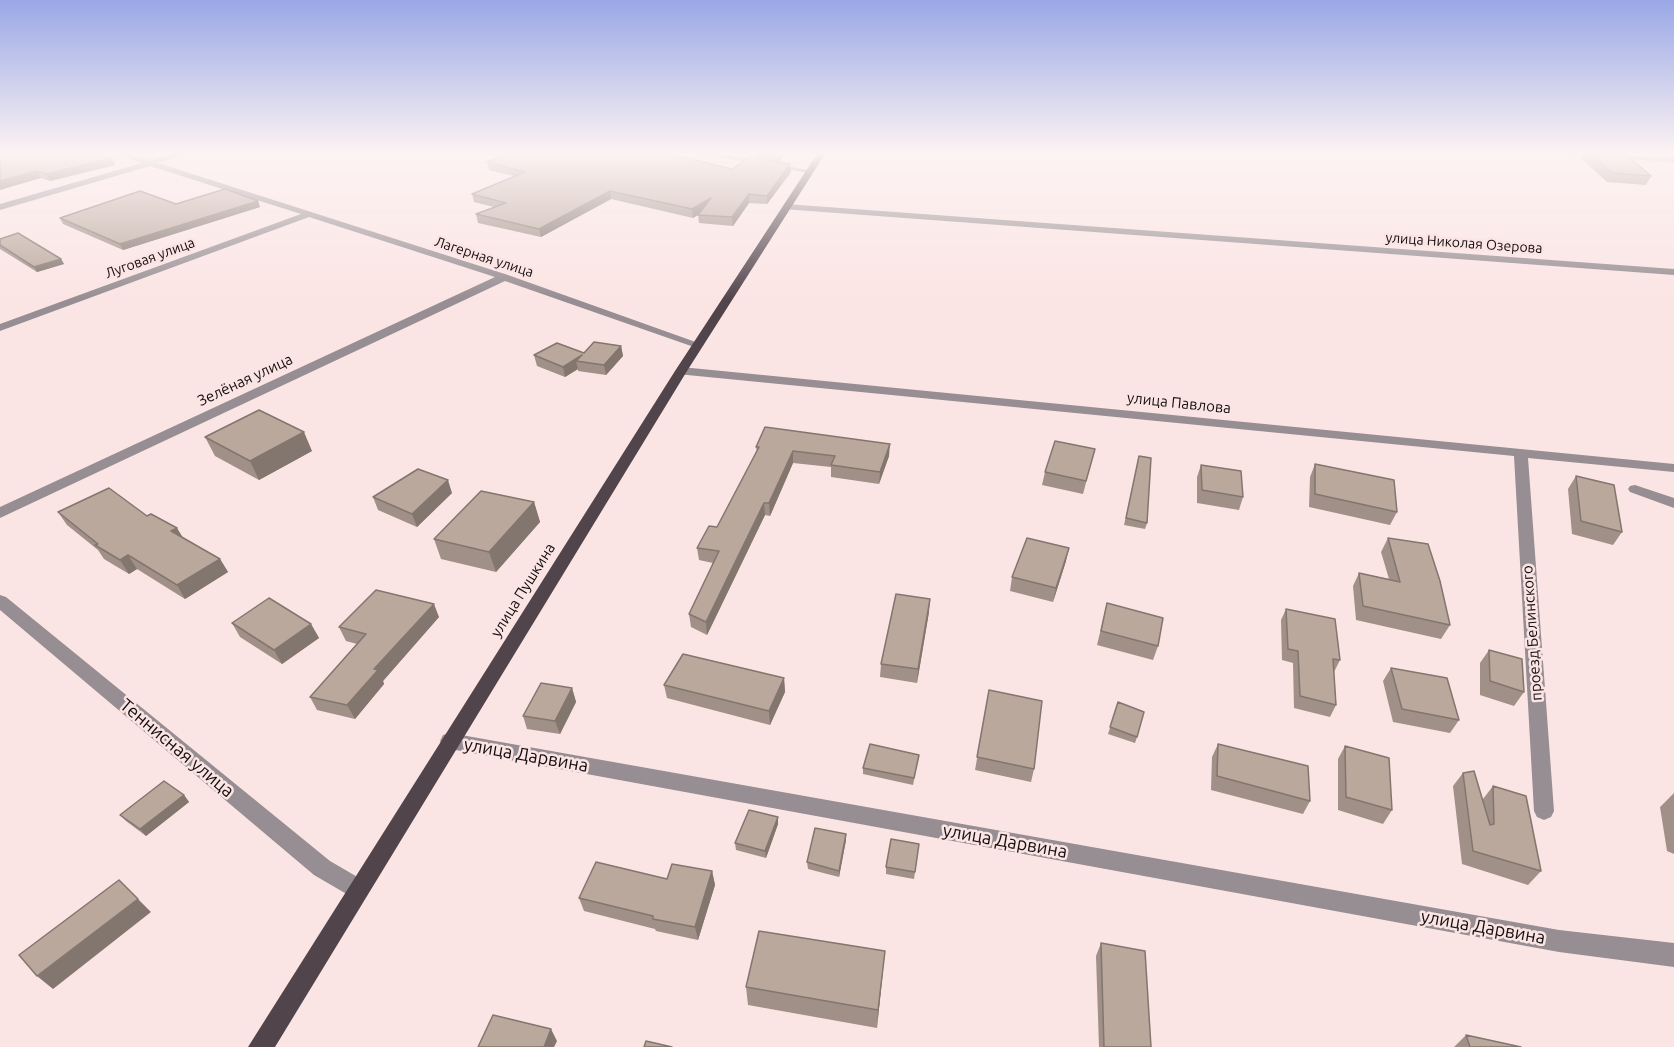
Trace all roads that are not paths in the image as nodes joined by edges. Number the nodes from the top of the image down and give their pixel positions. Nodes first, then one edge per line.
1 (275, 203) edge
2 (789, 203) edge
3 (786, 207) junction
4 (310, 214) junction
5 (1674, 272) edge
6 (504, 277) junction
7 (0, 327) edge
8 (698, 345) junction
9 (681, 371) junction
10 (1521, 454) junction
11 (1674, 468) edge
12 (1635, 489) dead end
13 (1674, 503) edge
14 (0, 513) edge
15 (0, 601) edge
16 (450, 741) junction
17 (1544, 811) dead end
18 (358, 889) junction
19 (1674, 955) edge
20 (261, 1047) edge

1 - 4 street, Лагерная улица
2 - 3 main road, улица Пушкина
3 - 5 street, улица Николая Озерова
3 - 8 main road, улица Пушкина
4 - 6 street, Лагерная улица
4 - 7 street, Луговая улица
6 - 8 street, Лагерная улица
6 - 14 street, Зелёная улица
8 - 9 main road, улица Пушкина
9 - 10 street, улица Павлова
9 - 16 main road, улица Пушкина
10 - 11 street, улица Павлова
10 - 17 street, проезд Белинского
12 - 13 street
15 - 18 street, Теннисная улица
16 - 18 main road, улица Пушкина
16 - 19 street, улица Дарвина
18 - 20 main road, улица Пушкина

